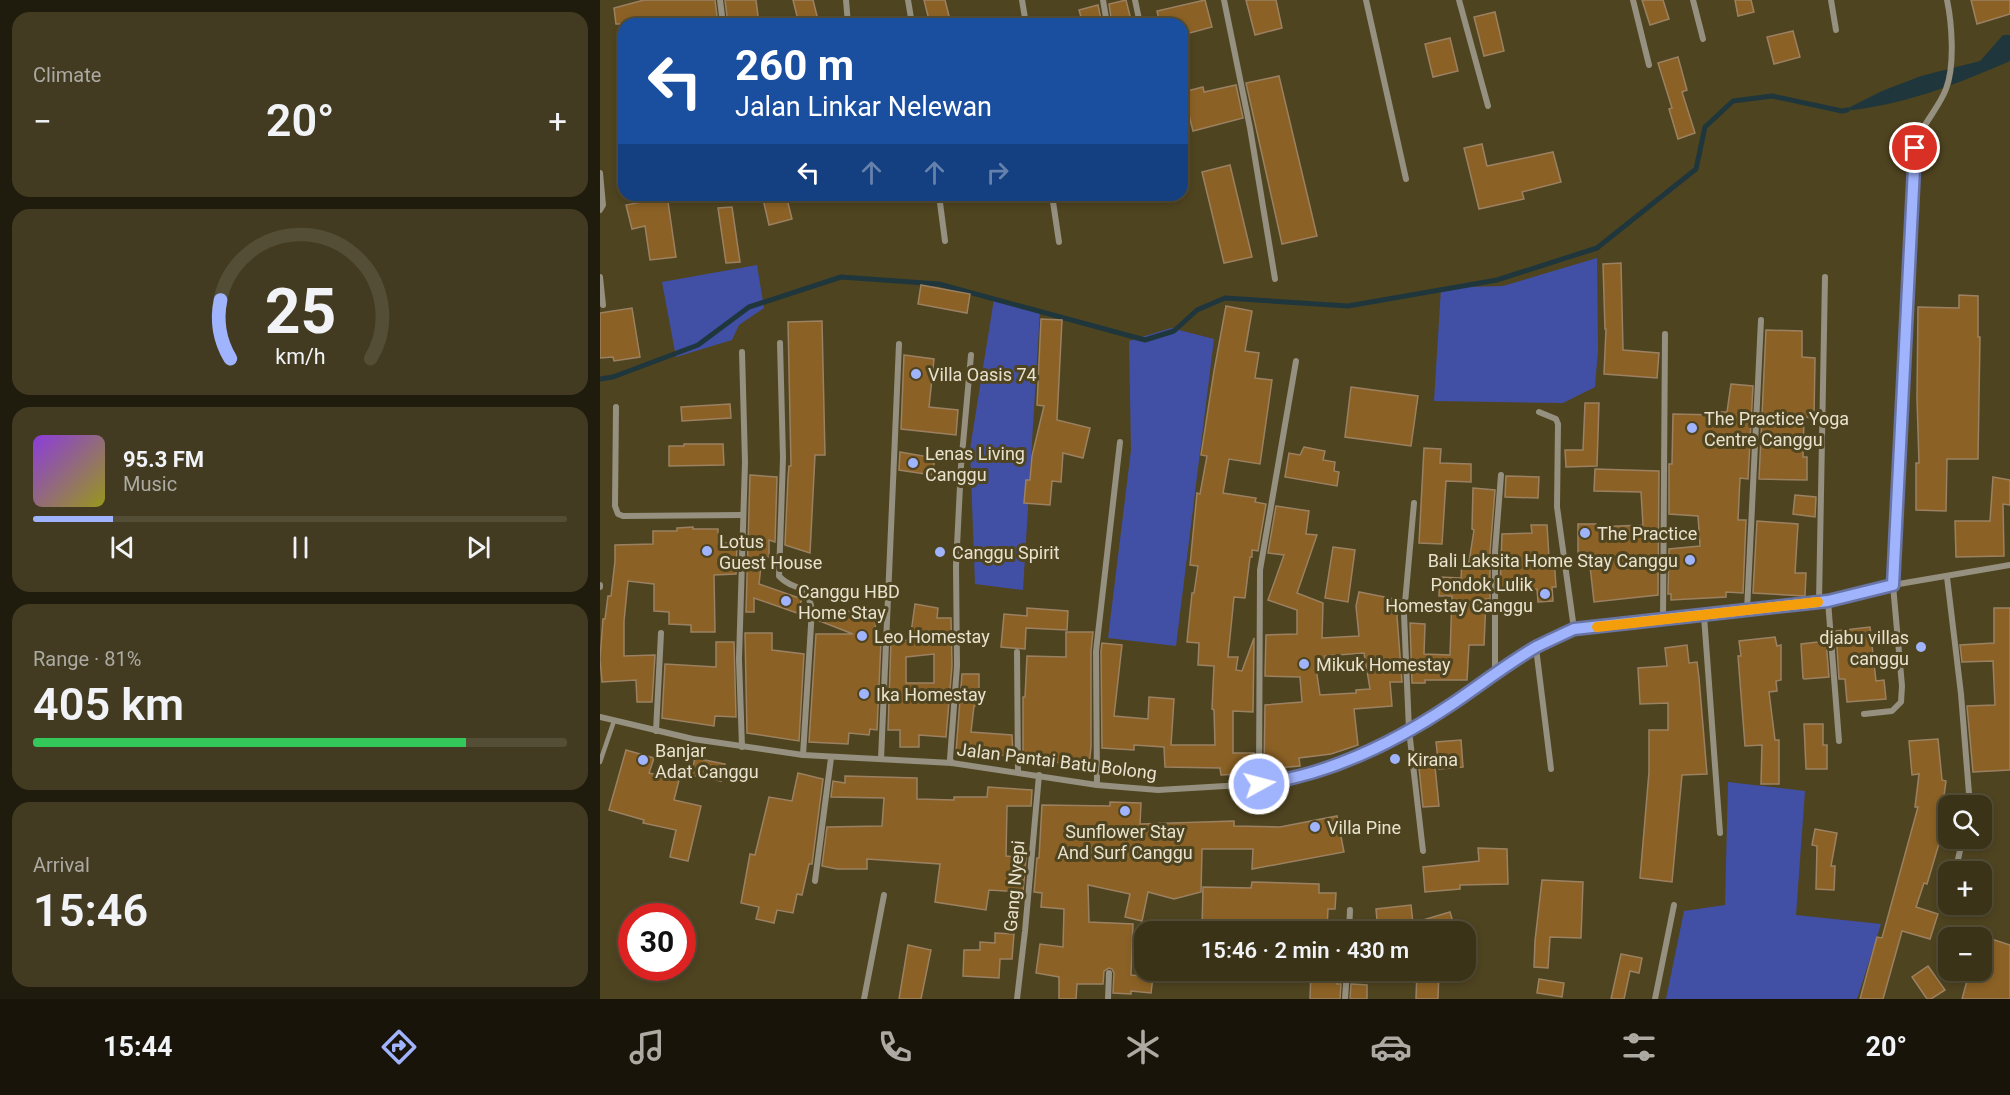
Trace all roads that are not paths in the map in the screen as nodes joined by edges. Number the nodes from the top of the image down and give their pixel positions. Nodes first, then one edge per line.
1 (720, 0) edge
2 (846, 0) edge
3 (908, 0) edge
4 (1022, 0) edge
5 (1103, 0) edge
6 (1135, 0) edge
7 (1224, 0) edge
8 (1366, 0) edge
9 (1459, 0) edge
10 (1633, 0) edge
11 (1693, 0) edge
12 (1831, 0) edge
13 (1947, 0) edge
14 (722, 18) edge
15 (848, 18) edge
16 (911, 18) edge
17 (1025, 18) edge
18 (1106, 18) edge
19 (1139, 18) edge
20 (1836, 30) dead end
21 (1702, 39) dead end
22 (1649, 64) dead end
23 (1488, 106) dead end
24 (600, 173) edge
25 (1406, 179) dead end
26 (940, 201) edge
27 (1053, 201) edge
28 (600, 210) edge
29 (945, 241) dead end
30 (1059, 242) dead end
31 (1825, 276) dead end
32 (600, 277) edge
33 (1275, 279) dead end
34 (603, 305) dead end
35 (1761, 320) dead end
36 (1665, 334) dead end
37 (780, 343) dead end
38 (899, 344) dead end
39 (742, 352) dead end
40 (971, 355) dead end
41 (1296, 361) dead end
42 (616, 407) dead end
43 (1539, 412) dead end
44 (1120, 442) dead end
45 (1501, 475) dead end
46 (1414, 503) dead end
47 (742, 515) junction
48 (2010, 565) edge
49 (1947, 577) junction
50 (1893, 585) junction
51 (1828, 601) junction
52 (1819, 602) junction
53 (1747, 611) junction
54 (1704, 616) junction
55 (1663, 620) junction
56 (1574, 629) junction
57 (661, 633) dead end
58 (1536, 648) junction
59 (1017, 652) dead end
60 (1495, 674) junction
61 (1864, 714) dead end
62 (600, 717) edge
63 (614, 721) junction
64 (1409, 730) junction
65 (656, 731) junction
66 (1839, 741) dead end
67 (742, 747) junction
68 (803, 755) junction
69 (831, 758) junction
70 (881, 759) junction
71 (600, 762) edge
72 (952, 763) junction
73 (1551, 769) dead end
74 (1018, 772) junction
75 (1039, 776) junction
76 (1259, 784) junction
77 (1097, 785) junction
78 (1969, 795) edge
79 (1720, 833) dead end
80 (1423, 851) dead end
81 (815, 881) dead end
82 (884, 895) dead end
83 (1674, 905) dead end
84 (1350, 910) dead end
85 (1350, 921) edge
86 (1109, 973) dead end
87 (1346, 981) edge
88 (864, 999) edge
89 (1017, 999) edge
90 (1108, 999) edge
91 (1345, 999) edge
92 (1655, 999) edge

1 - 14 street
2 - 15 street
3 - 16 street
4 - 17 street
5 - 18 street
6 - 19 street
7 - 33 street
8 - 25 street
9 - 23 street
10 - 22 street
11 - 21 street
12 - 20 street
13 - 50 street
24 - 28 street
26 - 29 street
27 - 30 street
31 - 52 street
32 - 34 street
35 - 53 street
36 - 55 street
37 - 68 street
38 - 70 street
39 - 47 street
40 - 72 street
41 - 76 street
42 - 47 street
43 - 56 street
44 - 77 street
45 - 60 street
46 - 64 street
47 - 67 street
48 - 49 street, Jalan Pantai Batu Bolong
49 - 50 street, Jalan Pantai Batu Bolong
49 - 78 street
50 - 51 street, Jalan Pantai Batu Bolong
50 - 61 street
51 - 52 street, Jalan Pantai Batu Bolong
51 - 66 street
52 - 53 street, Jalan Pantai Batu Bolong
53 - 54 street, Jalan Pantai Batu Bolong
54 - 55 street, Jalan Pantai Batu Bolong
54 - 79 street
55 - 56 street, Jalan Pantai Batu Bolong
56 - 58 street, Jalan Pantai Batu Bolong
57 - 65 street
58 - 60 street, Jalan Pantai Batu Bolong
58 - 73 street
59 - 74 street
60 - 64 street, Jalan Pantai Batu Bolong
62 - 63 street, Jalan Pantai Batu Bolong
63 - 65 street, Jalan Pantai Batu Bolong
63 - 71 lane
64 - 76 street, Jalan Pantai Batu Bolong
64 - 80 street
65 - 67 street, Jalan Pantai Batu Bolong
67 - 68 street, Jalan Pantai Batu Bolong
68 - 69 street, Jalan Pantai Batu Bolong
69 - 70 street, Jalan Pantai Batu Bolong
69 - 81 street
70 - 72 street, Jalan Pantai Batu Bolong
72 - 74 street, Jalan Pantai Batu Bolong
74 - 75 street, Jalan Pantai Batu Bolong
75 - 77 street, Jalan Pantai Batu Bolong
75 - 89 street, Gang Nyepi
76 - 77 street, Jalan Pantai Batu Bolong
82 - 88 street
83 - 92 street
84 - 85 street
86 - 90 street
87 - 91 street

